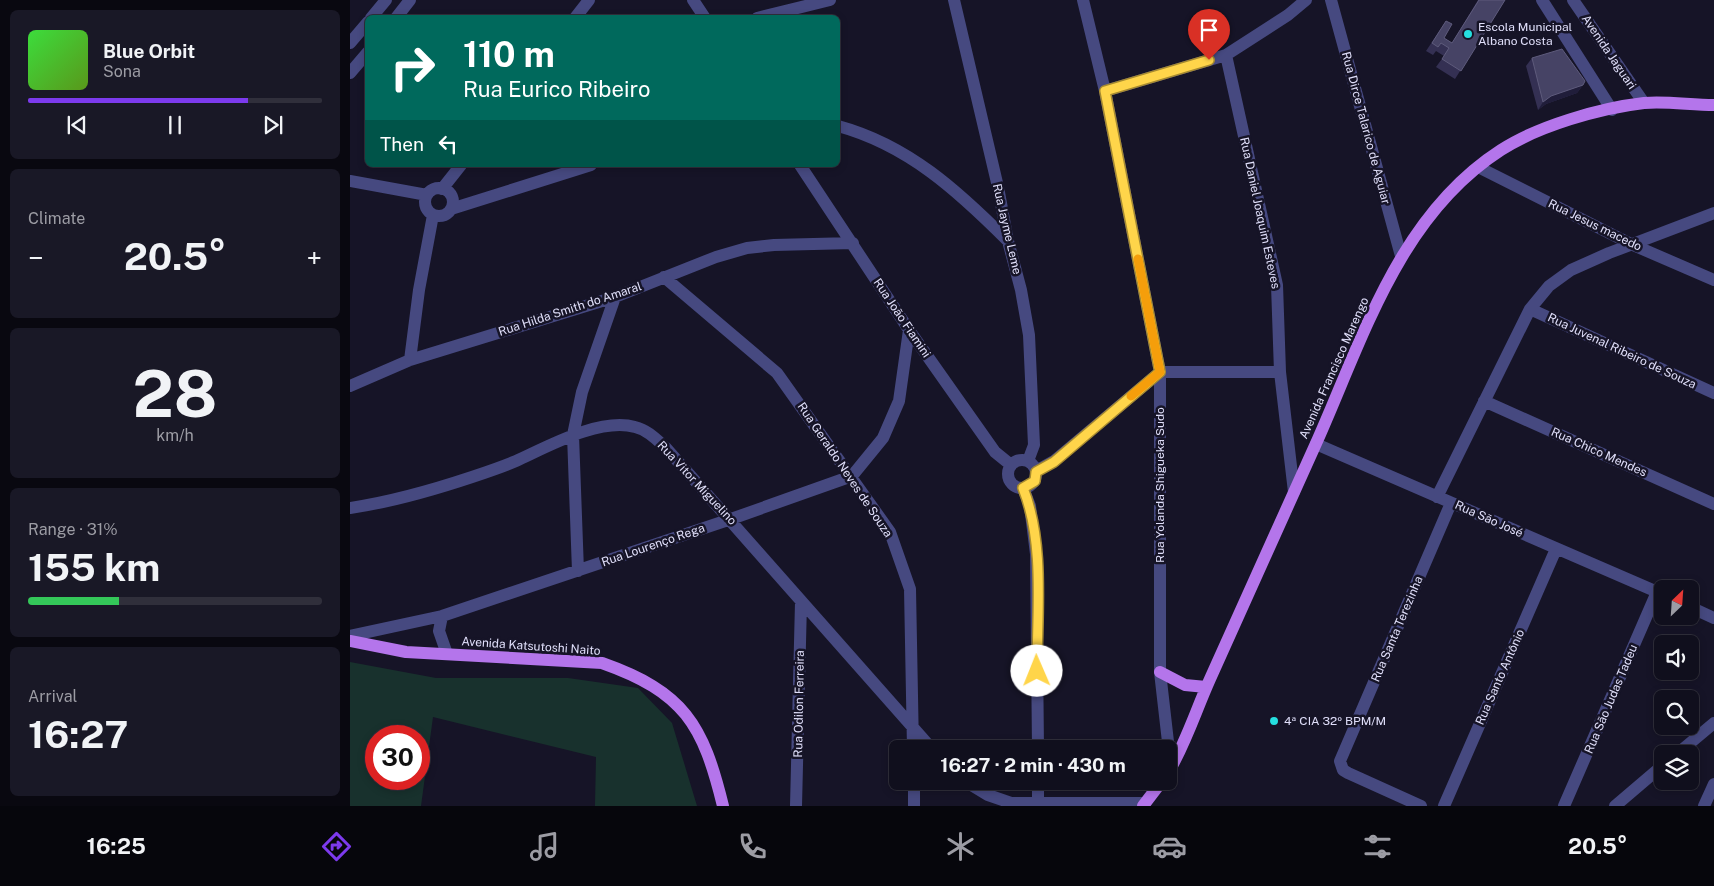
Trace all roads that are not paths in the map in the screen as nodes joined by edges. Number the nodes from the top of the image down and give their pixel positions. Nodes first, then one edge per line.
1 (386, 0) edge
2 (409, 0) edge
3 (589, 0) edge
4 (693, 0) edge
5 (830, 0) edge
6 (954, 0) edge
7 (1083, 0) edge
8 (1306, 0) edge
9 (1332, 0) edge
10 (1542, 0) edge
11 (1573, 0) edge
12 (374, 15) edge
13 (398, 15) edge
14 (577, 15) edge
15 (703, 15) edge
16 (769, 15) edge
17 (365, 26) edge
18 (350, 43) edge
19 (1226, 55) junction
20 (365, 56) edge
21 (350, 73) edge
22 (1105, 91) junction
23 (1644, 103) junction
24 (1714, 105) edge
25 (1612, 110) junction
26 (840, 126) edge
27 (459, 167) edge
28 (585, 167) edge
29 (801, 167) edge
30 (1478, 167) junction
31 (350, 182) edge
32 (442, 189) junction
33 (427, 194) junction
34 (451, 209) junction
35 (1714, 213) edge
36 (433, 215) junction
37 (1008, 242) junction
38 (852, 243) junction
39 (1633, 245) junction
40 (1401, 256) junction
41 (664, 277) junction
42 (1714, 280) edge
43 (615, 297) junction
44 (1530, 309) junction
45 (909, 330) junction
46 (410, 360) junction
47 (1160, 372) junction
48 (1280, 372) junction
49 (350, 386) edge
50 (1714, 393) edge
51 (1484, 401) junction
52 (573, 436) junction
53 (1316, 444) junction
54 (1028, 461) junction
55 (1011, 465) junction
56 (1036, 472) junction
57 (852, 476) junction
58 (1023, 488) junction
59 (1294, 492) junction
60 (1437, 497) junction
61 (1451, 503) junction
62 (1714, 504) edge
63 (350, 508) edge
64 (731, 519) junction
65 (1556, 549) junction
66 (578, 571) junction
67 (1654, 590) edge
68 (801, 602) junction
69 (1654, 606) edge
70 (1699, 611) edge
71 (442, 616) junction
72 (1714, 618) edge
73 (350, 636) edge
74 (350, 641) edge
75 (447, 654) junction
76 (1160, 672) junction
77 (1206, 687) junction
78 (1714, 723) edge
79 (912, 727) junction
80 (913, 740) edge
81 (924, 740) edge
82 (1038, 740) edge
83 (1166, 740) edge
84 (1688, 745) edge
85 (1177, 753) edge
86 (1654, 773) edge
87 (1714, 784) edge
88 (914, 790) edge
89 (980, 790) edge
90 (1038, 790) edge
91 (1155, 790) edge
92 (1144, 804) edge
93 (1038, 805) edge
94 (723, 806) edge
95 (796, 806) edge
96 (914, 806) edge
97 (1421, 806) edge
98 (1444, 806) edge
99 (1564, 806) edge
100 (1616, 806) edge
101 (1704, 806) edge

1 - 12 street
2 - 13 street
3 - 14 street
4 - 15 street
5 - 16 street
6 - 37 street, Rua Jayme Leme
7 - 22 street, Rua Yolanda Shigueka Sudo
8 - 19 street
9 - 40 street, Rua Dirce Talarico de Aguiar
10 - 25 street
11 - 23 street, Avenida Jaguari
17 - 18 street
19 - 22 street
19 - 48 street, Rua Daniel Joaquim Esteves
20 - 21 street
22 - 47 street, Rua Yolanda Shigueka Sudo
23 - 24 main road, Avenida Francisco Marengo
23 - 25 main road, Avenida Francisco Marengo
25 - 30 main road, Avenida Francisco Marengo
26 - 37 street
27 - 32 street
28 - 34 street
29 - 38 street, Rua João Fiamini
30 - 39 street, Rua Jesus macedo
30 - 40 main road, Avenida Francisco Marengo
31 - 33 street
32 - 33 street
32 - 34 street
33 - 36 street
34 - 36 street
35 - 39 street
36 - 46 street
37 - 54 street, Rua Jayme Leme
38 - 41 street, Rua Hilda Smith do Amaral
38 - 45 street, Rua João Fiamini
39 - 42 street, Rua Jesus macedo
39 - 44 street
40 - 53 main road, Avenida Francisco Marengo
41 - 43 street, Rua Hilda Smith do Amaral
41 - 57 street, Rua Geraldo Neves de Souza
43 - 46 street, Rua Hilda Smith do Amaral
43 - 52 street
44 - 50 street, Rua Juvenal Ribeiro de Souza
44 - 51 street
45 - 55 street, Rua João Fiamini
45 - 57 street
46 - 49 street, Rua Hilda Smith do Amaral
47 - 48 street
47 - 56 street
47 - 76 street, Rua Yolanda Shigueka Sudo
48 - 59 street, Rua Daniel Joaquim Esteves
51 - 60 street
51 - 62 street, Rua Chico Mendes
52 - 63 street, Rua Vitor Miguelino
52 - 64 street, Rua Vitor Miguelino
52 - 66 street
53 - 59 main road, Avenida Francisco Marengo
53 - 60 street, Rua São José
54 - 55 street
54 - 56 street
55 - 58 street
56 - 58 street
57 - 64 street, Rua Lourenço Rega
57 - 79 street, Rua Geraldo Neves de Souza
58 - 82 street
59 - 77 main road, Avenida Francisco Marengo
60 - 61 street, Rua São José
61 - 65 street, Rua São José
61 - 97 street, Rua Santa Terezinha
64 - 66 street, Rua Lourenço Rega
64 - 68 street, Rua Vitor Miguelino
65 - 67 street, Rua São José
65 - 98 street, Rua Santo Antônio
66 - 71 street, Rua Lourenço Rega
68 - 79 street, Rua Vitor Miguelino
68 - 95 street, Rua Odilon Ferreira
69 - 99 street, Rua São Judas Tadeu
70 - 72 street
71 - 73 street, Rua Lourenço Rega
71 - 75 street
74 - 75 main road, Avenida Katsutoshi Naito
75 - 94 main road, Avenida Katsutoshi Naito
76 - 77 main road
76 - 83 street, Rua Yolanda Shigueka Sudo
77 - 85 main road, Avenida Francisco Marengo
78 - 84 street
79 - 80 street, Rua Geraldo Neves de Souza
79 - 81 street, Rua Vitor Miguelino
86 - 100 street
87 - 101 street
88 - 96 street
89 - 93 street
90 - 93 street
91 - 92 main road
92 - 93 street

